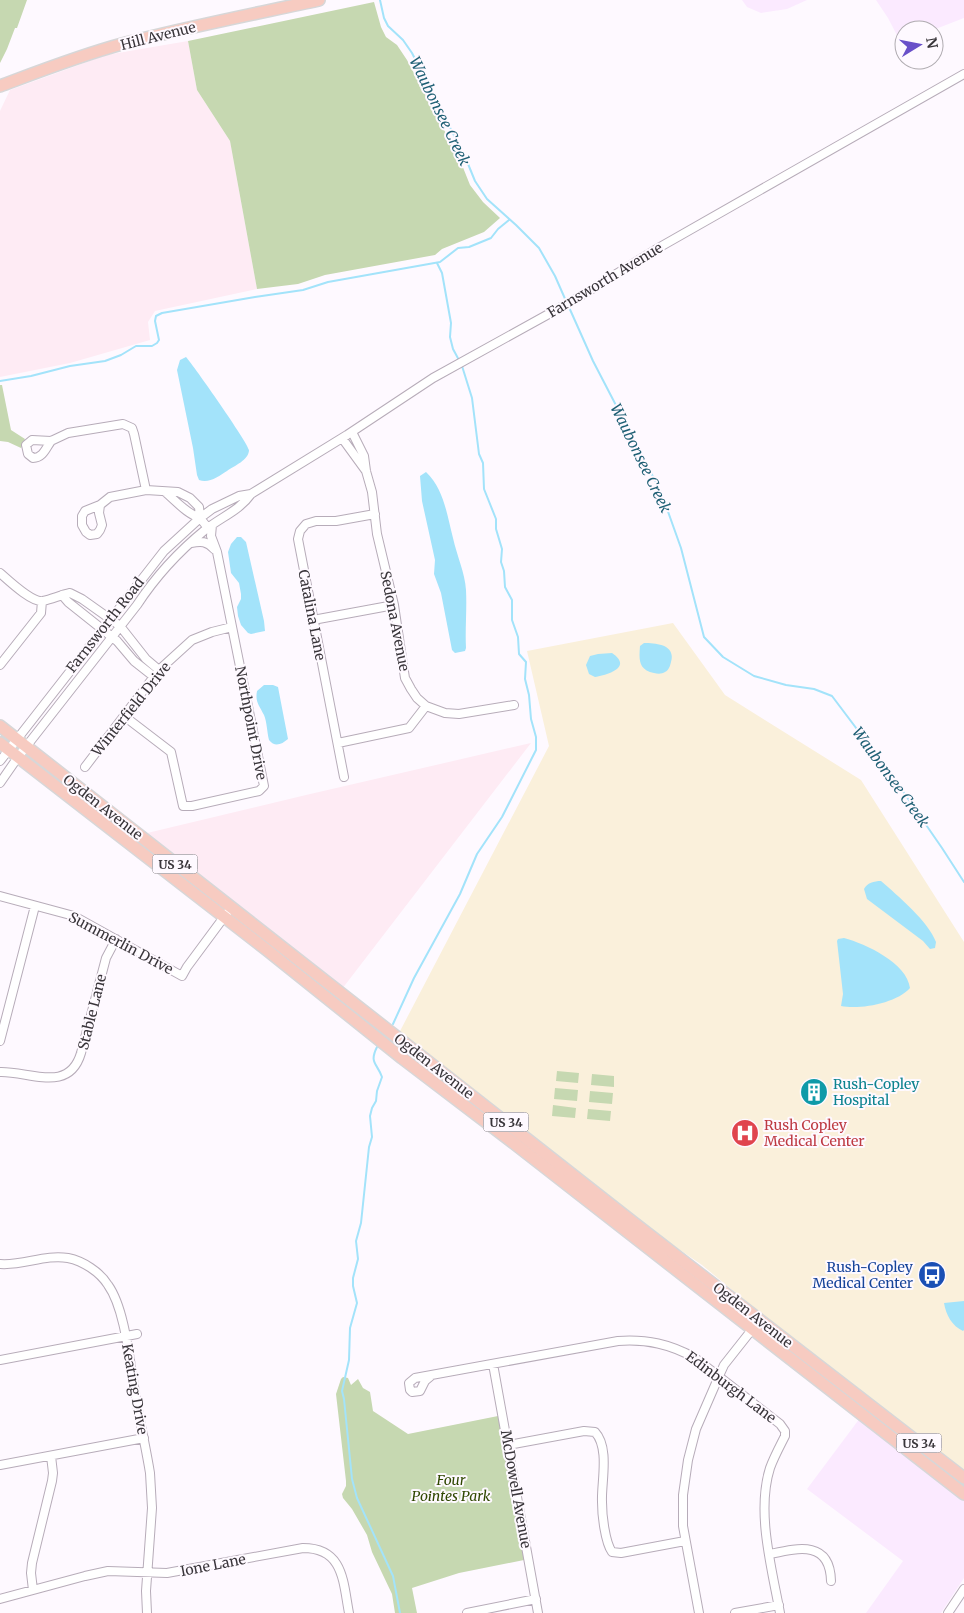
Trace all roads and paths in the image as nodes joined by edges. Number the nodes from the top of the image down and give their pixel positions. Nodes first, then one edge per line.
1 (319, 0) edge
2 (964, 74) edge
3 (0, 86) edge
4 (352, 432) junction
5 (342, 438) junction
6 (51, 441) dead end
7 (366, 471) junction
8 (146, 490) junction
9 (165, 492) junction
10 (251, 494) junction
11 (100, 505) dead end
12 (375, 514) junction
13 (200, 518) junction
14 (210, 526) junction
15 (188, 544) junction
16 (217, 552) junction
17 (0, 573) edge
18 (62, 595) junction
19 (42, 601) junction
20 (394, 605) junction
21 (110, 619) junction
22 (313, 620) junction
23 (120, 626) junction
24 (232, 627) junction
25 (102, 628) junction
26 (111, 636) junction
27 (0, 665) edge
28 (159, 670) junction
29 (153, 676) junction
30 (514, 705) dead end
31 (426, 706) junction
32 (124, 716) junction
33 (0, 726) edge
34 (17, 739) junction
35 (338, 743) junction
36 (4, 746) edge
37 (26, 747) junction
38 (18, 757) junction
39 (0, 761) edge
40 (85, 767) dead end
41 (344, 777) dead end
42 (0, 783) edge
43 (0, 896) edge
44 (35, 906) junction
45 (231, 908) junction
46 (224, 918) junction
47 (116, 939) junction
48 (0, 1041) edge
49 (0, 1072) edge
50 (0, 1264) edge
51 (760, 1320) junction
52 (752, 1330) junction
53 (137, 1334) dead end
54 (126, 1336) junction
55 (0, 1360) edge
56 (493, 1364) junction
57 (430, 1376) dead end
58 (719, 1376) junction
59 (144, 1438) junction
60 (508, 1445) junction
61 (51, 1456) junction
62 (0, 1465) edge
63 (964, 1478) edge
64 (964, 1494) edge
65 (685, 1541) junction
66 (770, 1554) junction
67 (146, 1573) junction
68 (831, 1581) dead end
69 (964, 1589) edge
70 (34, 1590) junction
71 (0, 1599) edge
72 (536, 1599) junction
73 (780, 1609) edge
74 (147, 1613) edge
75 (349, 1613) edge
76 (467, 1613) edge
77 (538, 1613) edge
78 (698, 1613) edge
79 (735, 1613) edge
80 (948, 1613) edge

1 - 3 main road, Hill Avenue
2 - 4 street, Farnsworth Avenue
4 - 5 street, Farnsworth Avenue
4 - 7 street, Sedona Avenue
5 - 7 street, Sedona Avenue
5 - 10 street, Farnsworth Avenue
6 - 8 street
7 - 12 street, Sedona Avenue
8 - 9 street
8 - 11 street
9 - 13 street
9 - 13 street
10 - 13 street, Farnsworth Avenue
10 - 14 street, Farnsworth Avenue
12 - 20 street, Sedona Avenue
12 - 22 street, Catalina Lane
13 - 14 street
13 - 21 street, Farnsworth Road
14 - 15 street, Farnsworth Road
14 - 16 street, Northpoint Drive
15 - 16 street
15 - 23 street, Farnsworth Road
16 - 24 street, Northpoint Drive
17 - 19 street
18 - 19 street
18 - 21 street
18 - 25 street
19 - 27 street
20 - 22 street
20 - 31 street, Sedona Avenue
21 - 23 street
21 - 25 street, Farnsworth Road
22 - 35 street, Catalina Lane
23 - 26 street, Farnsworth Road
23 - 28 street
24 - 28 street, Winterfield Drive
24 - 32 street, Northpoint Drive
25 - 26 street
25 - 34 street, Farnsworth Road
26 - 29 street
26 - 37 street, Farnsworth Road
28 - 29 street, Winterfield Drive
29 - 32 street, Winterfield Drive
30 - 31 street
31 - 35 street
32 - 40 street, Winterfield Drive
33 - 34 main road, Ogden Avenue / US 34
34 - 36 street
34 - 37 main road, Ogden Avenue / US 34
35 - 41 street, Catalina Lane
36 - 38 main road, Ogden Avenue / US 34
36 - 39 street
37 - 38 street
37 - 45 main road, Ogden Avenue / US 34
38 - 42 street
38 - 46 main road, Ogden Avenue / US 34
43 - 44 street, Summerlin Drive
44 - 47 street, Summerlin Drive
44 - 48 street
45 - 46 street
45 - 51 main road, Ogden Avenue / US 34
46 - 47 street, Summerlin Drive
46 - 52 main road, Ogden Avenue / US 34
47 - 49 street, Stable Lane
50 - 54 street, Keating Drive
51 - 52 street
51 - 63 main road, Ogden Avenue / US 34
52 - 58 street
52 - 64 main road, Ogden Avenue / US 34
53 - 54 street
54 - 55 street
54 - 59 street, Keating Drive
56 - 57 street, Edinburgh Lane
56 - 58 street, Edinburgh Lane
56 - 60 street, McDowell Avenue
58 - 65 street
58 - 66 street, Edinburgh Lane
59 - 61 street
59 - 67 street, Keating Drive
60 - 65 street
60 - 72 street, McDowell Avenue
61 - 62 street
61 - 70 street
65 - 78 street
66 - 68 street
66 - 73 street, Edinburgh Lane
67 - 70 street, Ione Lane
67 - 74 street, Keating Drive
67 - 75 street, Ione Lane
69 - 80 street
70 - 71 street, Ione Lane
72 - 76 street
72 - 77 street, McDowell Avenue
73 - 79 street

